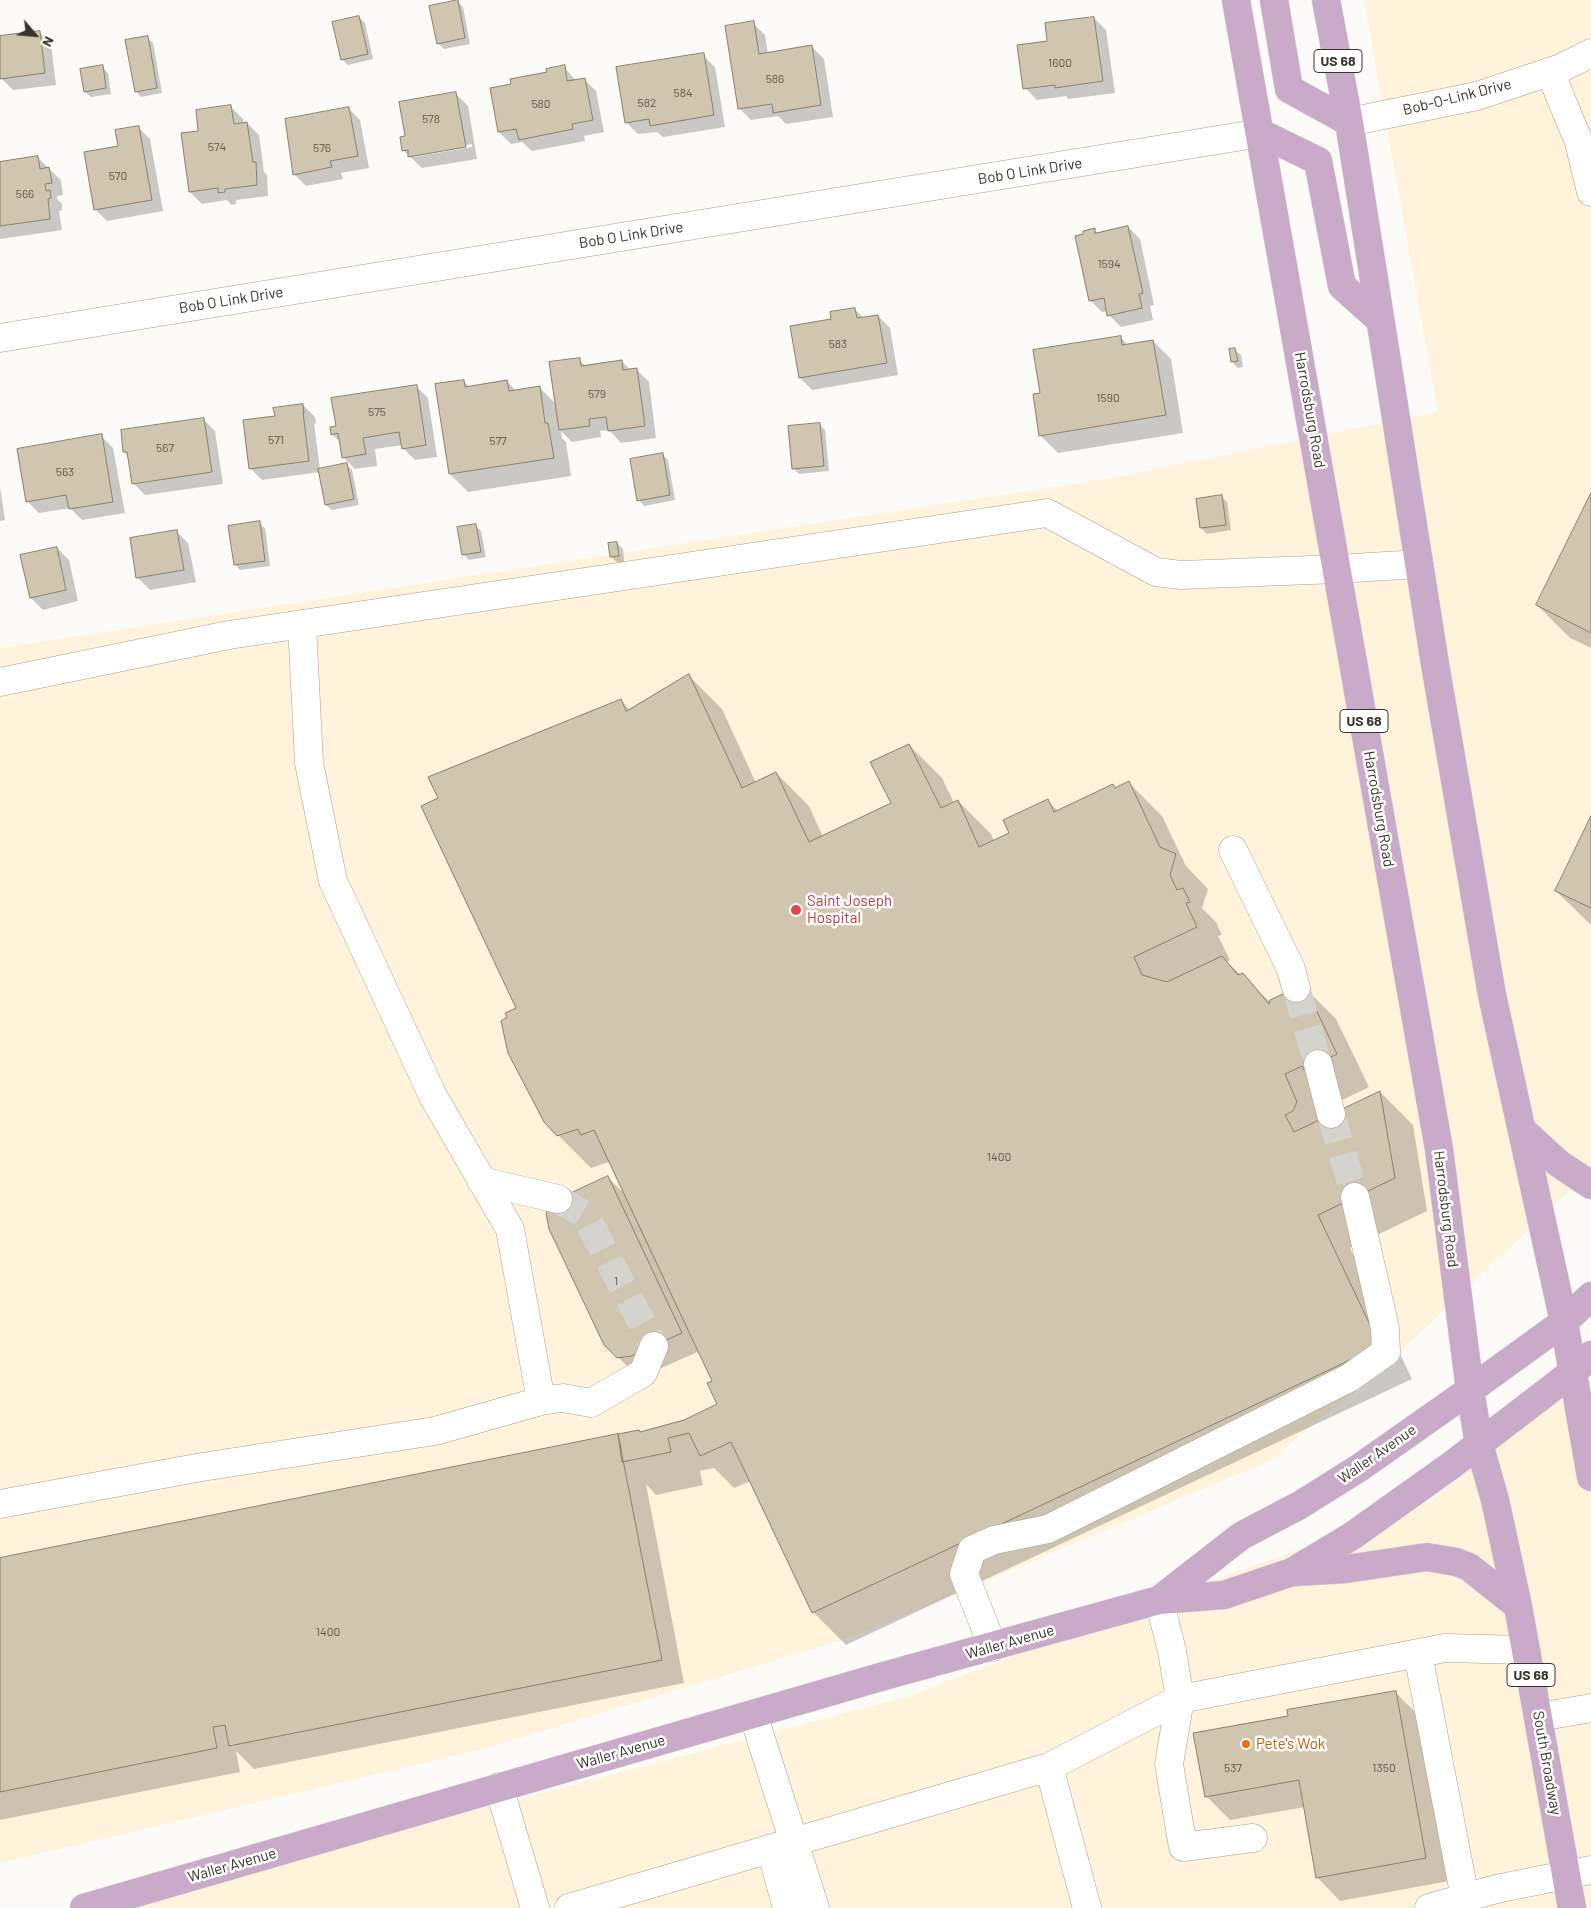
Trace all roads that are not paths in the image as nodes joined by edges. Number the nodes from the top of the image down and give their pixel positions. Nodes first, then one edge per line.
1 (1236, 0) edge
2 (1274, 0) edge
3 (1326, 0) edge
4 (1590, 57) edge
5 (1550, 72) junction
6 (1349, 122) junction
7 (1261, 133) junction
8 (1591, 192) edge
9 (1380, 320) junction
10 (0, 338) edge
11 (1419, 564) junction
12 (1338, 569) junction
13 (302, 624) junction
14 (0, 682) edge
15 (1233, 850) dead end
16 (1296, 988) tunnel mouth
17 (1318, 1064) tunnel mouth
18 (1331, 1114) tunnel mouth
19 (1522, 1130) junction
20 (481, 1181) junction
21 (1591, 1185) edge
22 (1354, 1197) tunnel mouth
23 (558, 1199) tunnel mouth
24 (1591, 1296) edge
25 (1564, 1322) junction
26 (654, 1346) dead end
27 (1582, 1363) edge
28 (1470, 1390) junction
29 (552, 1399) junction
30 (1479, 1444) junction
31 (1591, 1477) edge
32 (0, 1504) edge
33 (1292, 1572) junction
34 (1159, 1600) junction
35 (1518, 1606) junction
36 (993, 1647) junction
37 (1526, 1650) junction
38 (1418, 1654) junction
39 (1180, 1699) junction
40 (1591, 1708) edge
41 (754, 1714) junction
42 (1539, 1717) junction
43 (1048, 1767) junction
44 (498, 1788) junction
45 (1253, 1838) dead end
46 (783, 1846) junction
47 (1579, 1872) edge
48 (1465, 1898) junction
49 (627, 1900) edge
50 (84, 1908) edge
51 (535, 1908) edge
52 (570, 1908) edge
53 (787, 1908) edge
54 (815, 1908) edge
55 (1087, 1908) edge
56 (1429, 1908) edge
57 (1572, 1908) edge

1 - 7 main road, Harrodsburg Road / US 68
2 - 6 main road
3 - 6 main road, US 68
4 - 5 street, Bob-O-Link Drive
5 - 6 street, Bob-O-Link Drive
5 - 8 street
6 - 9 main road, US 68
7 - 9 main road
7 - 10 street, Bob O Link Drive
7 - 12 main road, Harrodsburg Road / US 68
9 - 11 main road, US 68
11 - 12 street
11 - 19 main road, US 68
12 - 13 street
12 - 28 main road, Harrodsburg Road / US 68
13 - 14 street
13 - 20 street
15 - 16 street
17 - 18 street
19 - 21 main road
19 - 25 main road, US 68
20 - 23 street
20 - 29 street
22 - 36 street
24 - 25 main road, Waller Avenue
25 - 27 main road, US 68
25 - 28 main road, Waller Avenue
26 - 29 street
27 - 30 main road, Waller Avenue
27 - 31 main road, US 68
28 - 30 main road, Harrodsburg Road / US 68
28 - 34 main road, Waller Avenue
29 - 32 street
30 - 33 main road, Waller Avenue
30 - 35 main road, South Broadway / US 68
33 - 34 main road, Waller Avenue
33 - 35 main road
34 - 36 main road, Waller Avenue
34 - 39 street
35 - 37 main road, South Broadway / US 68
36 - 41 main road, Waller Avenue
37 - 38 street
37 - 42 main road, South Broadway / US 68
38 - 39 street
38 - 48 street
39 - 43 street
39 - 45 street
40 - 42 street
41 - 44 main road, Waller Avenue
41 - 46 street
42 - 47 main road, South Broadway / US 68
43 - 46 street
43 - 55 street
44 - 50 main road, Waller Avenue
44 - 51 street
46 - 49 street
46 - 53 street
46 - 54 street
47 - 48 street
47 - 57 main road, South Broadway / US 68
48 - 56 street
49 - 52 street

